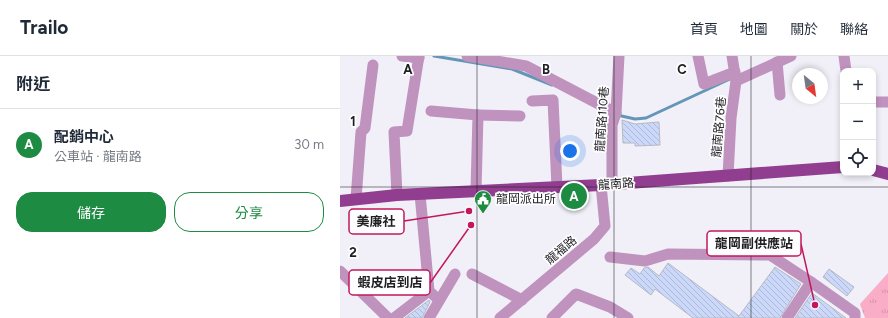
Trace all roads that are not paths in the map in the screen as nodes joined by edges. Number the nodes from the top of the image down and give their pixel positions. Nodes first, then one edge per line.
1 (402, 56) edge
2 (619, 56) edge
3 (698, 56) edge
4 (732, 56) edge
5 (790, 56) edge
6 (844, 56) edge
7 (419, 57) edge
8 (473, 57) edge
9 (526, 61) edge
10 (777, 62) junction
11 (373, 65) dead end
12 (846, 68) edge
13 (735, 77) junction
14 (780, 95) dead end
15 (532, 101) dead end
16 (876, 102) edge
17 (888, 102) edge
18 (431, 112) dead end
19 (616, 113) junction
20 (478, 115) junction
21 (520, 116) dead end
22 (840, 167) edge
23 (876, 171) edge
24 (888, 174) edge
25 (728, 176) junction
26 (606, 185) junction
27 (558, 187) junction
28 (476, 191) junction
29 (420, 194) junction
30 (397, 195) junction
31 (356, 199) junction
32 (340, 200) edge
33 (610, 258) dead end
34 (340, 271) edge
35 (455, 274) dead end
36 (472, 274) dead end
37 (811, 282) junction
38 (429, 291) junction
39 (439, 300) junction
40 (522, 300) junction
41 (388, 318) edge
42 (394, 318) edge
43 (429, 318) edge
44 (500, 318) edge
45 (552, 318) edge
46 (628, 318) edge
47 (786, 318) edge
48 (855, 318) edge

1 - 7 street
2 - 19 street, 龍南路110巷
3 - 13 street
4 - 13 street, 龍南路76巷
5 - 10 street
6 - 12 street
7 - 30 street
8 - 9 street
9 - 19 street
10 - 13 street
10 - 14 street
11 - 31 street
13 - 25 street, 龍南路76巷
15 - 27 street
16 - 17 street
18 - 20 street
19 - 26 street, 龍南路110巷
20 - 21 street
20 - 28 street
22 - 25 main road, 龍南路
23 - 24 main road
25 - 26 main road, 龍南路
26 - 27 main road, 龍南路
26 - 40 street, 龍福路
27 - 28 main road, 龍南路
28 - 29 main road, 龍南路
29 - 30 main road, 龍南路
29 - 38 street
30 - 31 main road, 龍南路
31 - 32 main road, 龍南路
33 - 37 street
34 - 41 street
35 - 39 street
36 - 40 street
37 - 47 street
37 - 48 street
38 - 39 street
38 - 42 street
39 - 43 street
40 - 44 street, 龍福路
45 - 46 street

